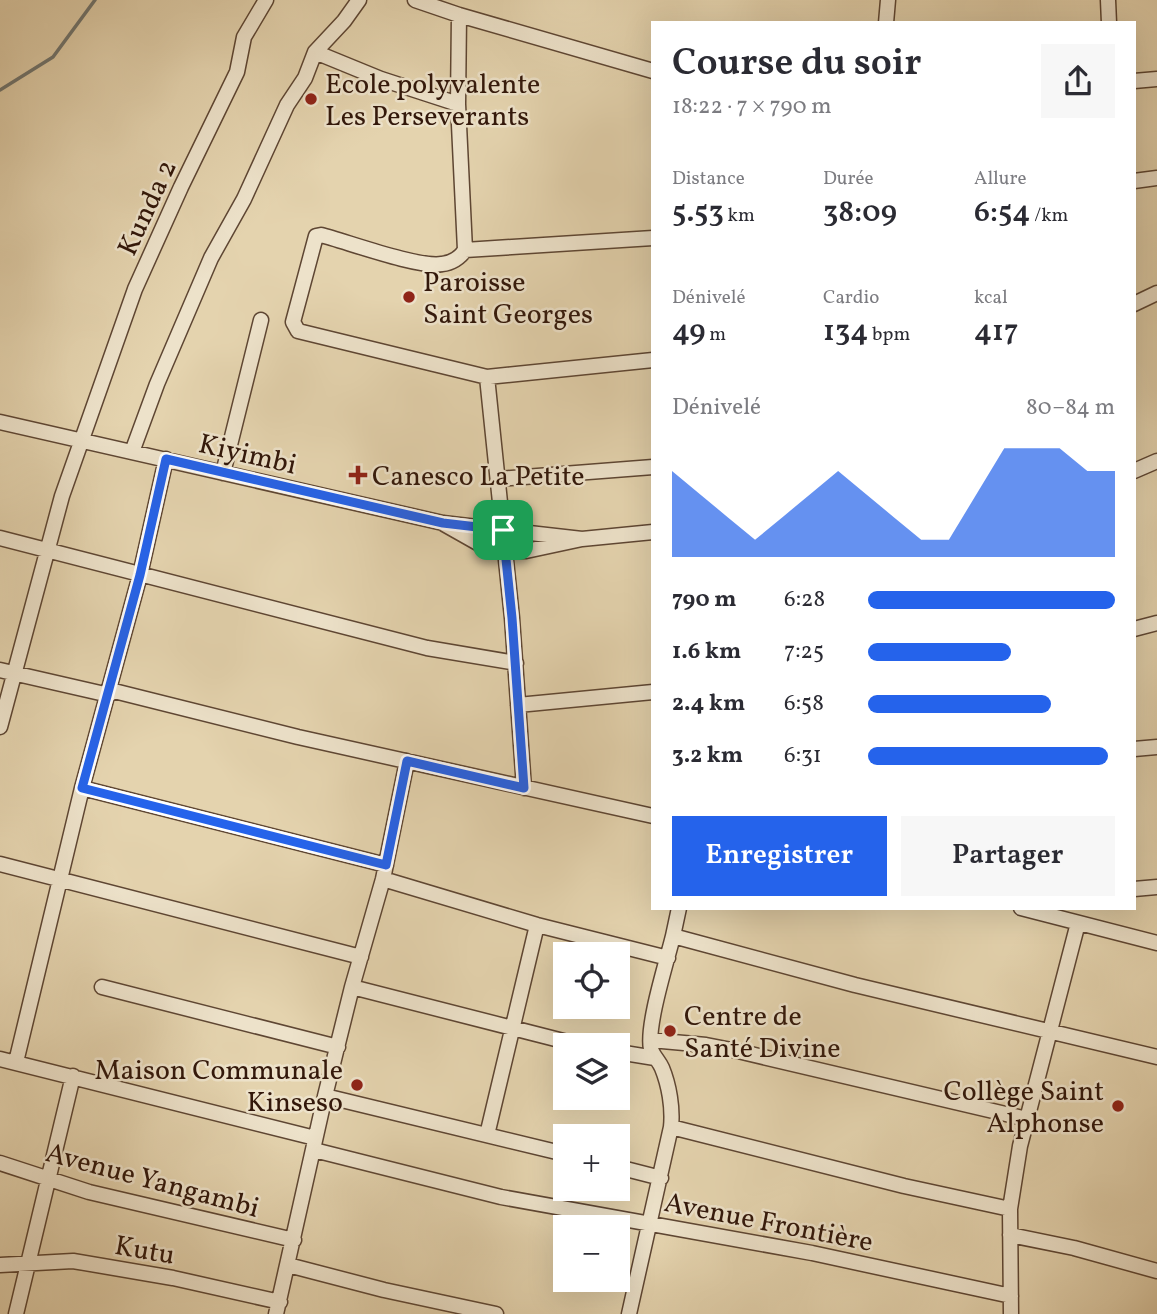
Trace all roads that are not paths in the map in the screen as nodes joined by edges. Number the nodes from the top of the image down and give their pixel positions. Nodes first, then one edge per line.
1 (266, 0) edge
2 (359, 0) edge
3 (415, 0) edge
4 (888, 0) edge
5 (1108, 0) edge
6 (459, 15) junction
7 (886, 21) edge
8 (1109, 21) edge
9 (316, 52) junction
10 (651, 70) edge
11 (1157, 79) edge
12 (1136, 81) edge
13 (458, 104) junction
14 (1157, 178) edge
15 (1136, 180) edge
16 (651, 239) edge
17 (465, 250) junction
18 (1157, 293) edge
19 (1136, 303) edge
20 (261, 320) dead end
21 (651, 360) edge
22 (487, 377) junction
23 (0, 422) edge
24 (81, 440) junction
25 (132, 452) junction
26 (166, 459) junction
27 (1157, 461) edge
28 (651, 467) edge
29 (1136, 470) edge
30 (223, 473) junction
31 (499, 479) junction
32 (443, 523) junction
33 (503, 530) junction
34 (651, 531) edge
35 (0, 538) edge
36 (582, 539) junction
37 (47, 551) junction
38 (505, 551) junction
39 (140, 575) junction
40 (1157, 624) edge
41 (1136, 629) edge
42 (516, 663) junction
43 (6, 672) edge
44 (110, 692) junction
45 (651, 692) edge
46 (519, 705) junction
47 (0, 727) edge
48 (1157, 747) edge
49 (1136, 749) edge
50 (407, 761) junction
51 (82, 788) junction
52 (524, 788) junction
53 (651, 816) edge
54 (0, 864) edge
55 (385, 872) junction
56 (60, 880) junction
57 (1157, 887) edge
58 (1136, 889) edge
59 (679, 910) edge
60 (1029, 910) edge
61 (1078, 923) junction
62 (537, 925) junction
63 (673, 936) junction
64 (1157, 943) edge
65 (361, 957) junction
66 (668, 958) junction
67 (102, 987) dead end
68 (352, 987) junction
69 (511, 1028) junction
70 (1049, 1030) junction
71 (553, 1038) edge
72 (651, 1040) junction
73 (338, 1047) junction
74 (630, 1054) edge
75 (1157, 1057) edge
76 (655, 1058) junction
77 (0, 1059) edge
78 (16, 1062) junction
79 (73, 1076) junction
80 (325, 1096) junction
81 (1027, 1119) junction
82 (671, 1127) junction
83 (487, 1135) junction
84 (315, 1144) junction
85 (553, 1151) edge
86 (0, 1163) edge
87 (630, 1170) edge
88 (47, 1178) junction
89 (661, 1178) junction
90 (1010, 1209) junction
91 (650, 1223) junction
92 (1010, 1235) junction
93 (294, 1240) junction
94 (28, 1262) junction
95 (0, 1265) edge
96 (288, 1265) junction
97 (1157, 1271) edge
98 (1011, 1296) junction
99 (278, 1308) edge
100 (16, 1314) edge
101 (496, 1314) edge
102 (629, 1314) edge
103 (1011, 1314) edge

1 - 24 street, Kunda 2
2 - 9 street
3 - 6 street
4 - 7 street
5 - 8 street
6 - 10 street
6 - 13 street
9 - 13 street
9 - 25 street
11 - 12 street
13 - 17 street
14 - 15 street
16 - 17 street
17 - 22 street
18 - 19 street
20 - 30 street
21 - 22 street
22 - 31 street
23 - 24 street, Kiyimbi
24 - 25 street, Kiyimbi
24 - 37 street, Kunda 2
25 - 26 street, Kiyimbi
26 - 30 street, Kiyimbi
26 - 39 street
27 - 29 street
28 - 31 street
30 - 32 street, Kiyimbi
31 - 33 street
32 - 33 street
32 - 38 street
33 - 36 street
33 - 38 street
34 - 36 street
35 - 37 street
36 - 38 street
37 - 39 street
37 - 43 street, Kunda 2
38 - 42 street
39 - 42 street
39 - 44 street
40 - 41 street
42 - 46 street
43 - 44 street
43 - 47 street, Kunda 2
44 - 50 street
44 - 51 street
45 - 46 street
46 - 52 street
48 - 49 street
50 - 52 street
50 - 55 street
51 - 55 street
51 - 56 street
52 - 53 street
54 - 56 street
55 - 62 street
55 - 65 street
56 - 65 street
56 - 78 street
57 - 58 street
59 - 63 street
60 - 61 street
61 - 64 street
61 - 70 street
62 - 66 street
62 - 69 street
63 - 66 street
63 - 70 street
65 - 68 street
66 - 72 street
67 - 73 street
68 - 69 street
68 - 73 street
69 - 71 street
69 - 83 street
70 - 75 street
70 - 81 street
72 - 76 street
72 - 81 street
73 - 80 street
74 - 76 street
76 - 82 street
77 - 78 street, Avenue Frontière
78 - 79 street, Avenue Frontière
79 - 84 street, Avenue Frontière
79 - 88 street
80 - 83 street
80 - 84 street
81 - 90 street
82 - 89 street
82 - 90 street
83 - 85 street
84 - 91 street, Avenue Frontière
84 - 93 street
86 - 88 street, Avenue Yangambi
87 - 89 street
88 - 93 street, Avenue Yangambi
88 - 94 street
89 - 91 street
90 - 92 street
91 - 98 street, Avenue Frontière
91 - 102 street
92 - 97 street
92 - 98 street
93 - 96 street
94 - 95 street, Kutu
94 - 99 street, Kutu
94 - 100 street
96 - 99 street
96 - 101 street
98 - 103 street

